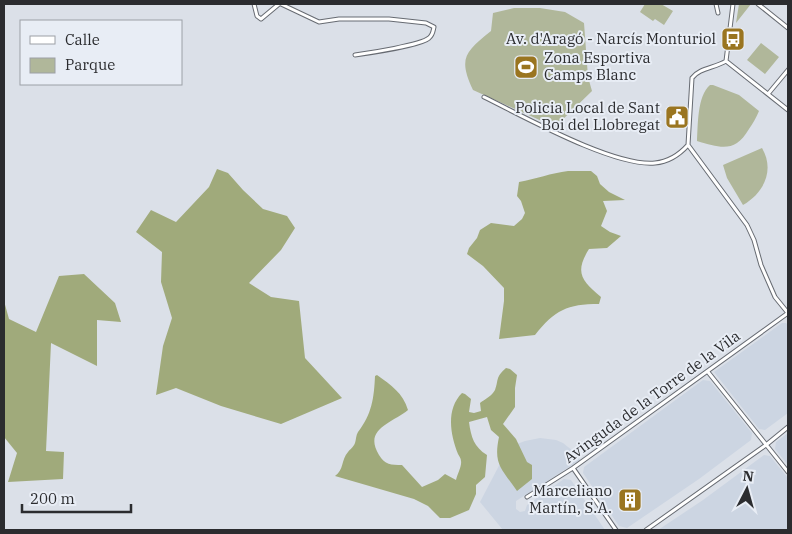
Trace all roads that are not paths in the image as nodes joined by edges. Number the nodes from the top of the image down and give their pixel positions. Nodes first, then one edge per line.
1 (254, 4) edge
2 (280, 4) edge
3 (716, 4) edge
4 (733, 4) edge
5 (758, 4) edge
6 (718, 13) dead end
7 (788, 28) edge
8 (355, 55) dead end
9 (726, 62) junction
10 (788, 70) edge
11 (768, 94) junction
12 (484, 97) dead end
13 (788, 110) edge
14 (688, 145) junction
15 (788, 313) edge
16 (708, 372) junction
17 (788, 427) edge
18 (766, 445) junction
19 (573, 468) junction
20 (788, 472) edge
21 (527, 497) dead end
22 (616, 530) edge
23 (646, 530) edge

1 - 2 street
2 - 8 street
3 - 6 street
4 - 9 street
5 - 7 street
9 - 11 street
9 - 14 street
10 - 11 street
11 - 13 street
12 - 14 street
14 - 15 street
15 - 16 street, Avinguda de la Torre de la Vila
16 - 18 street
16 - 19 street, Avinguda de la Torre de la Vila
17 - 18 street
18 - 20 street
18 - 23 street
19 - 21 street, Avinguda de la Torre de la Vila
19 - 22 street

